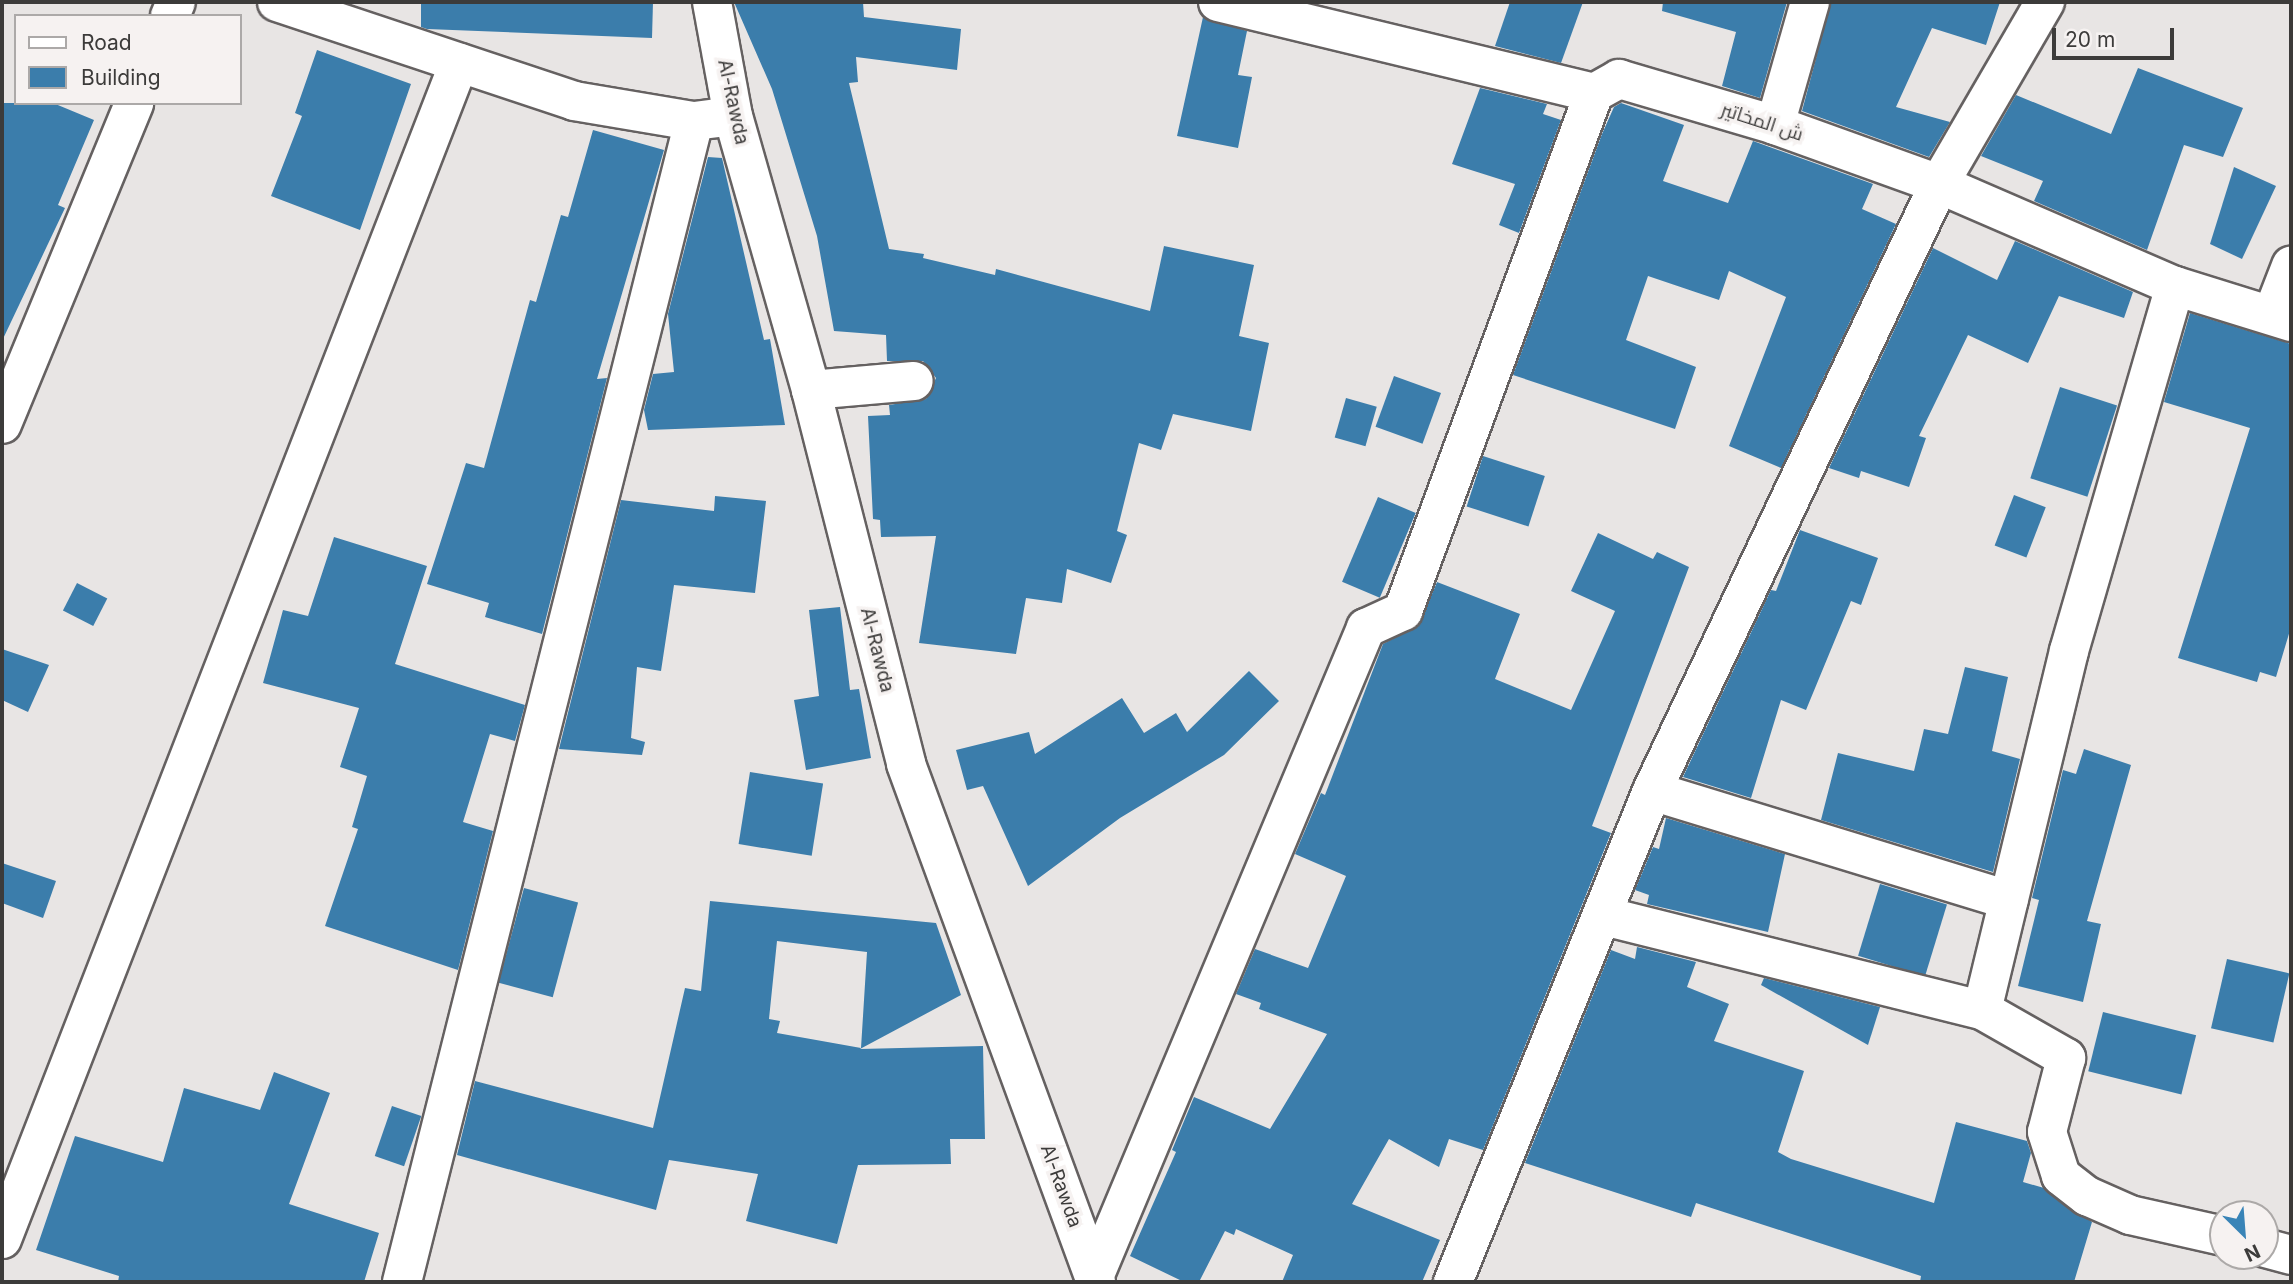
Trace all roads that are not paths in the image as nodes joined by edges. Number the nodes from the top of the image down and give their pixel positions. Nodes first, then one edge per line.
1 (277, 2) edge
2 (712, 2) edge
3 (1218, 2) edge
4 (1810, 2) edge
5 (2045, 2) edge
6 (459, 63) junction
7 (1594, 93) junction
8 (133, 105) edge
9 (733, 116) junction
10 (694, 121) junction
11 (1775, 125) junction
12 (1939, 184) junction
13 (2291, 266) edge
14 (2175, 286) junction
15 (2282, 318) edge
16 (914, 381) dead end
17 (811, 390) junction
18 (2, 424) edge
19 (1652, 791) junction
20 (2010, 900) junction
21 (1604, 916) junction
22 (1982, 1010) junction
23 (2209, 1233) edge
24 (2, 1239) edge
25 (1095, 1279) edge
26 (402, 1282) edge
27 (1453, 1282) edge

1 - 6 street
2 - 9 street, Al-Rawda
3 - 7 street
4 - 11 street
5 - 12 street
6 - 10 street
6 - 24 street
7 - 11 street, ش المخاتير
7 - 25 street
8 - 18 street
9 - 10 street
9 - 17 street, Al-Rawda
10 - 26 street
11 - 12 street, ش المخاتير
12 - 14 street, ش المخاتير
12 - 19 street
13 - 15 street
14 - 15 street, ش المخاتير
14 - 20 street
16 - 17 street
17 - 25 street, Al-Rawda
19 - 20 street
19 - 21 street
20 - 22 street
21 - 22 street
21 - 27 street
22 - 23 street

